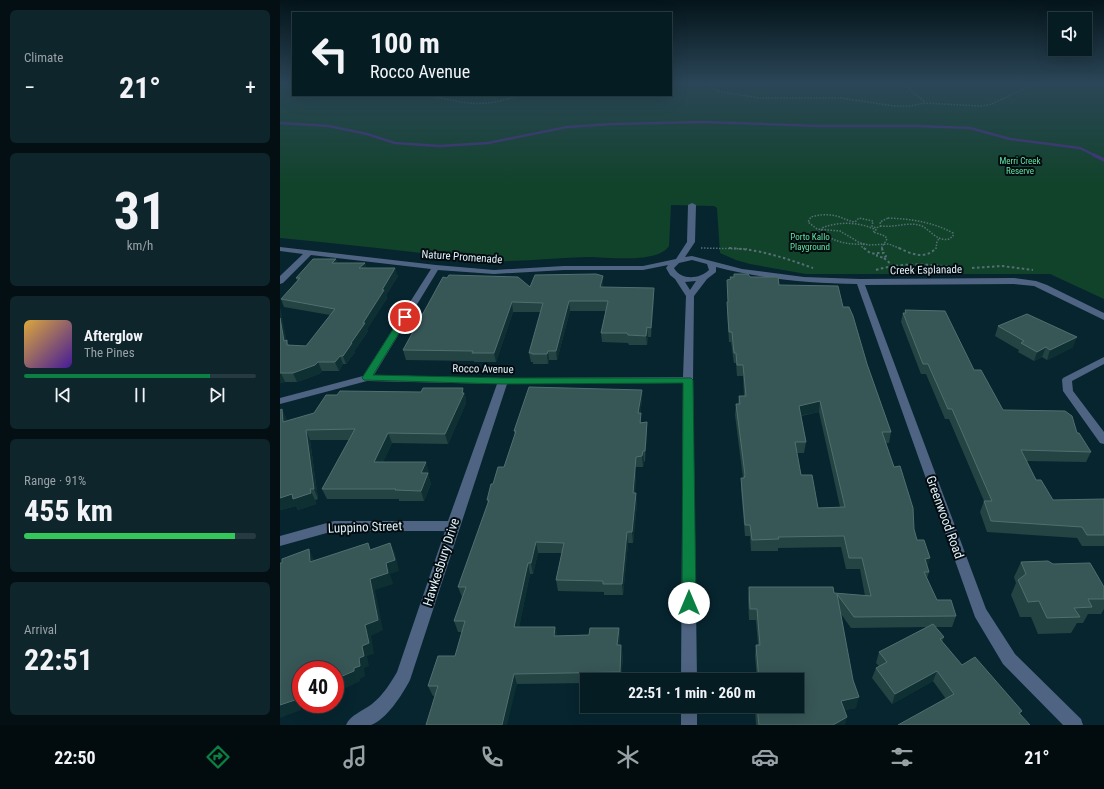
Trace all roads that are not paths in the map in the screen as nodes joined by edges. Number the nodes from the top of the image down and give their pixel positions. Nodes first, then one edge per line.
1 (692, 205) dead end
2 (691, 242) junction
3 (280, 249) edge
4 (310, 252) junction
5 (676, 261) junction
6 (708, 262) junction
7 (436, 267) junction
8 (643, 268) junction
9 (742, 270) junction
10 (676, 276) junction
11 (706, 277) junction
12 (280, 281) edge
13 (860, 282) junction
14 (690, 296) junction
15 (1104, 317) edge
16 (1104, 360) edge
17 (367, 378) junction
18 (688, 380) junction
19 (503, 381) junction
20 (280, 401) edge
21 (1104, 440) edge
22 (453, 526) junction
23 (280, 541) edge
24 (689, 673) edge
25 (354, 725) edge
26 (1075, 725) edge

1 - 2 street
2 - 5 street
2 - 6 street
3 - 4 street, Nature Promenade
4 - 7 street, Nature Promenade
4 - 12 street
5 - 6 street, Nature Promenade
5 - 8 street, Nature Promenade
5 - 10 street
6 - 9 street, Creek Esplanade
6 - 11 street
7 - 8 street, Nature Promenade
7 - 17 street
8 - 10 street, Nature Promenade
9 - 11 street, Creek Esplanade
9 - 13 street, Creek Esplanade
10 - 11 street, Nature Promenade
10 - 14 street
11 - 14 street
13 - 15 street, Creek Esplanade
13 - 26 street, Greenwood Road
14 - 18 street
16 - 21 street
17 - 19 street, Rocco Avenue
17 - 20 street, Rocco Avenue
18 - 19 street, Rocco Avenue
18 - 24 street
19 - 22 street, Hawkesbury Drive
22 - 23 street, Luppino Street
22 - 25 street, Hawkesbury Drive

